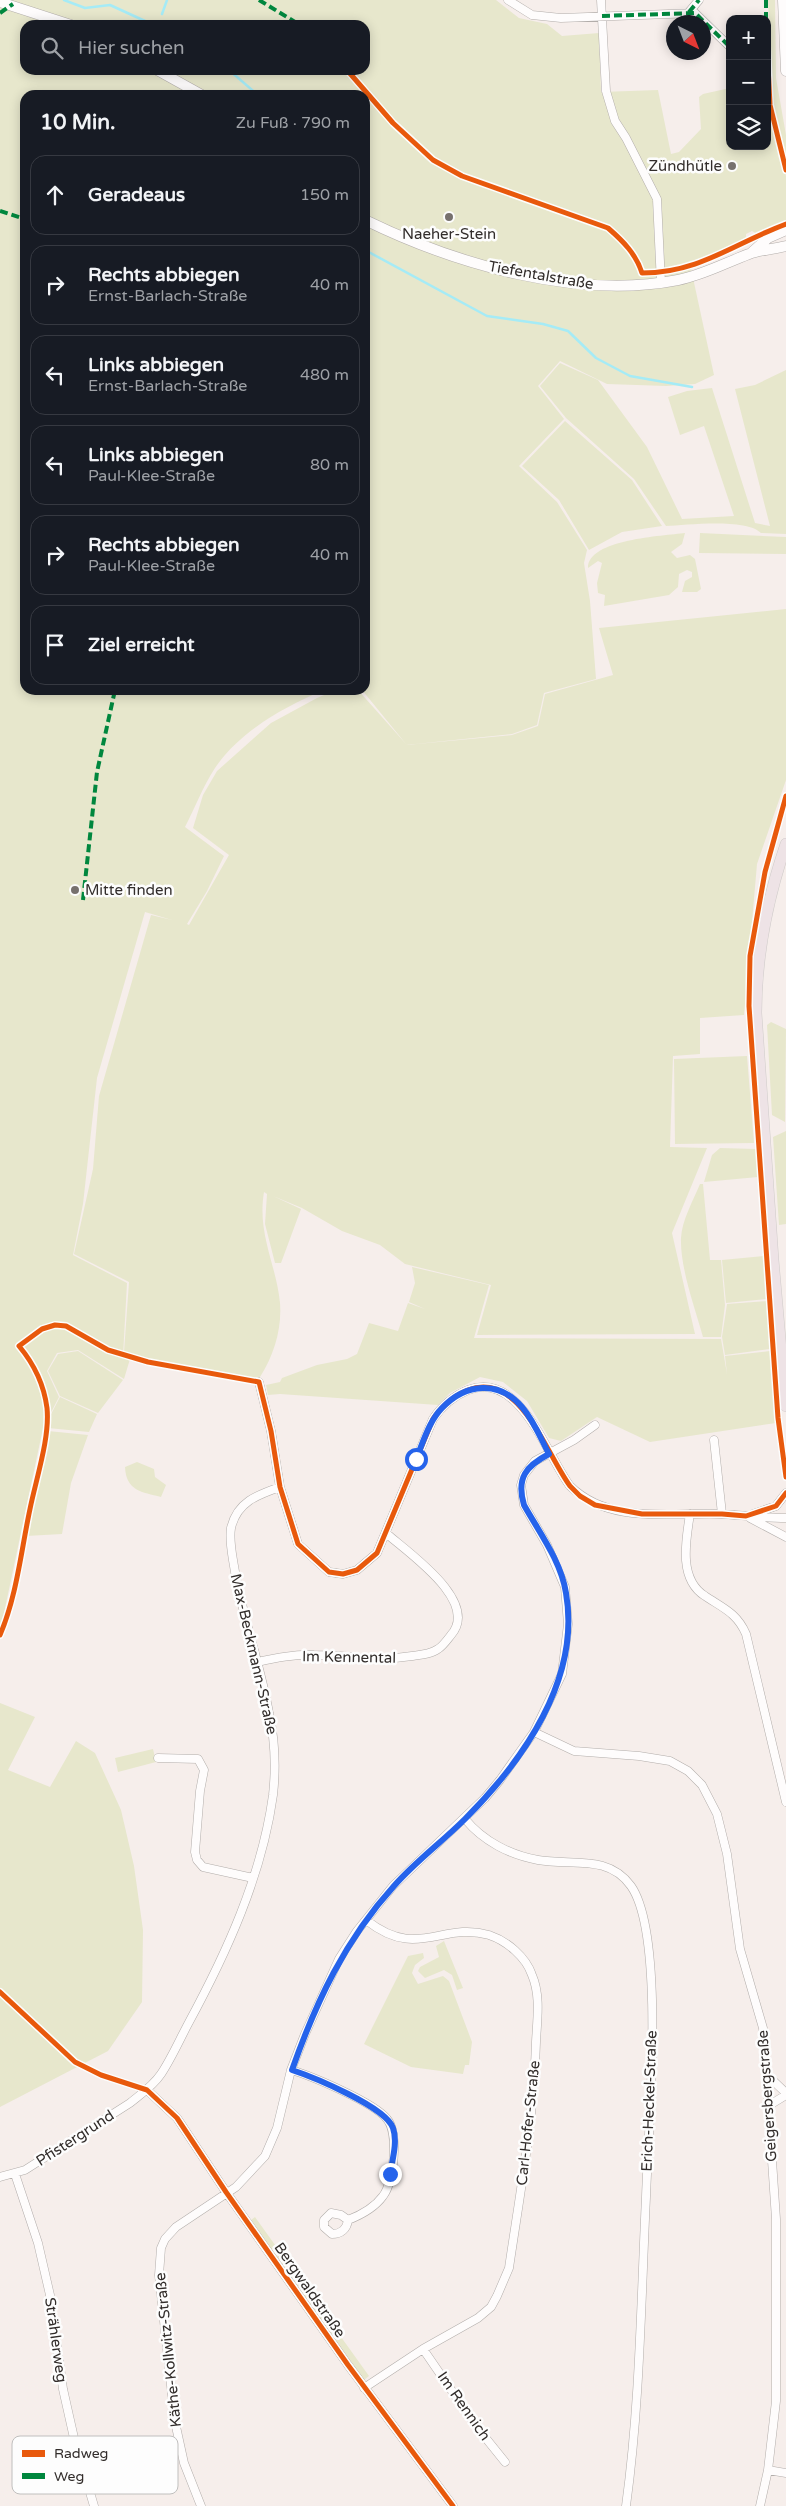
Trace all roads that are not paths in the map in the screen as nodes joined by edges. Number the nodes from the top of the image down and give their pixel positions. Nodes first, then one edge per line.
1 (508, 0) edge
2 (602, 0) edge
3 (700, 0) edge
4 (783, 0) edge
5 (0, 2) edge
6 (689, 12) junction
7 (602, 16) junction
8 (56, 20) edge
9 (726, 43) edge
10 (786, 71) edge
11 (166, 75) edge
12 (193, 90) edge
13 (370, 222) edge
14 (786, 230) edge
15 (786, 246) edge
16 (751, 253) junction
17 (662, 283) junction
18 (786, 844) edge
19 (259, 1382) dead end
20 (786, 1406) edge
21 (595, 1425) dead end
22 (714, 1440) dead end
23 (549, 1454) junction
24 (280, 1486) junction
25 (786, 1493) edge
26 (690, 1514) junction
27 (722, 1514) junction
28 (746, 1516) junction
29 (786, 1518) edge
30 (387, 1534) junction
31 (786, 1537) edge
32 (258, 1662) junction
33 (534, 1732) junction
34 (158, 1758) dead end
35 (786, 1802) edge
36 (465, 1819) junction
37 (253, 1878) junction
38 (366, 1920) junction
39 (292, 2070) junction
40 (766, 2074) junction
41 (147, 2090) junction
42 (786, 2094) edge
43 (768, 2106) junction
44 (16, 2174) junction
45 (0, 2177) edge
46 (226, 2192) junction
47 (348, 2220) dead end
48 (423, 2349) junction
49 (364, 2388) junction
50 (74, 2436) edge
51 (505, 2462) dead end
52 (768, 2470) junction
53 (786, 2473) edge
54 (90, 2494) edge
55 (94, 2506) edge
56 (201, 2506) edge
57 (453, 2506) edge
58 (626, 2506) edge
59 (760, 2506) edge

1 - 7 street
2 - 7 street
3 - 6 street
4 - 10 street
5 - 8 street
6 - 7 street
6 - 9 street
7 - 17 street
11 - 12 street
13 - 17 street, Tiefentalstraße
14 - 16 street, Tiefentalstraße
15 - 16 street, Tiefentalstraße
16 - 17 street, Tiefentalstraße
18 - 20 main road
19 - 24 street
21 - 23 street, Käthe-Kollwitz-Straße
22 - 27 street
23 - 26 street
23 - 30 street
23 - 33 street, Käthe-Kollwitz-Straße
24 - 30 street
24 - 32 street, Max-Beckmann-Straße
25 - 28 street
26 - 27 street
26 - 35 street
27 - 28 street
28 - 29 street
28 - 31 street
30 - 32 street, Im Kennental
32 - 37 street, Max-Beckmann-Straße
33 - 36 street, Käthe-Kollwitz-Straße
33 - 40 street, Geigersbergstraße
34 - 37 street
36 - 38 street, Käthe-Kollwitz-Straße
36 - 58 street, Erich-Heckel-Straße
37 - 41 street, Max-Beckmann-Straße
38 - 39 street, Käthe-Kollwitz-Straße
38 - 48 street, Carl-Hofer-Straße
39 - 46 street, Käthe-Kollwitz-Straße
39 - 47 street
40 - 42 street
40 - 43 street, Geigersbergstraße
41 - 44 street, Pfistergrund
41 - 46 street, Bergwaldstraße
42 - 43 street
43 - 52 street, Geigersbergstraße
44 - 45 street, Pfistergrund
44 - 50 street, Strählerweg
46 - 49 street, Bergwaldstraße
46 - 56 street, Käthe-Kollwitz-Straße
48 - 49 street, Carl-Hofer-Straße
48 - 51 street, Im Rennich
49 - 57 street, Bergwaldstraße
52 - 53 street
52 - 59 street, Geigersbergstraße
54 - 55 street, Strählerweg

